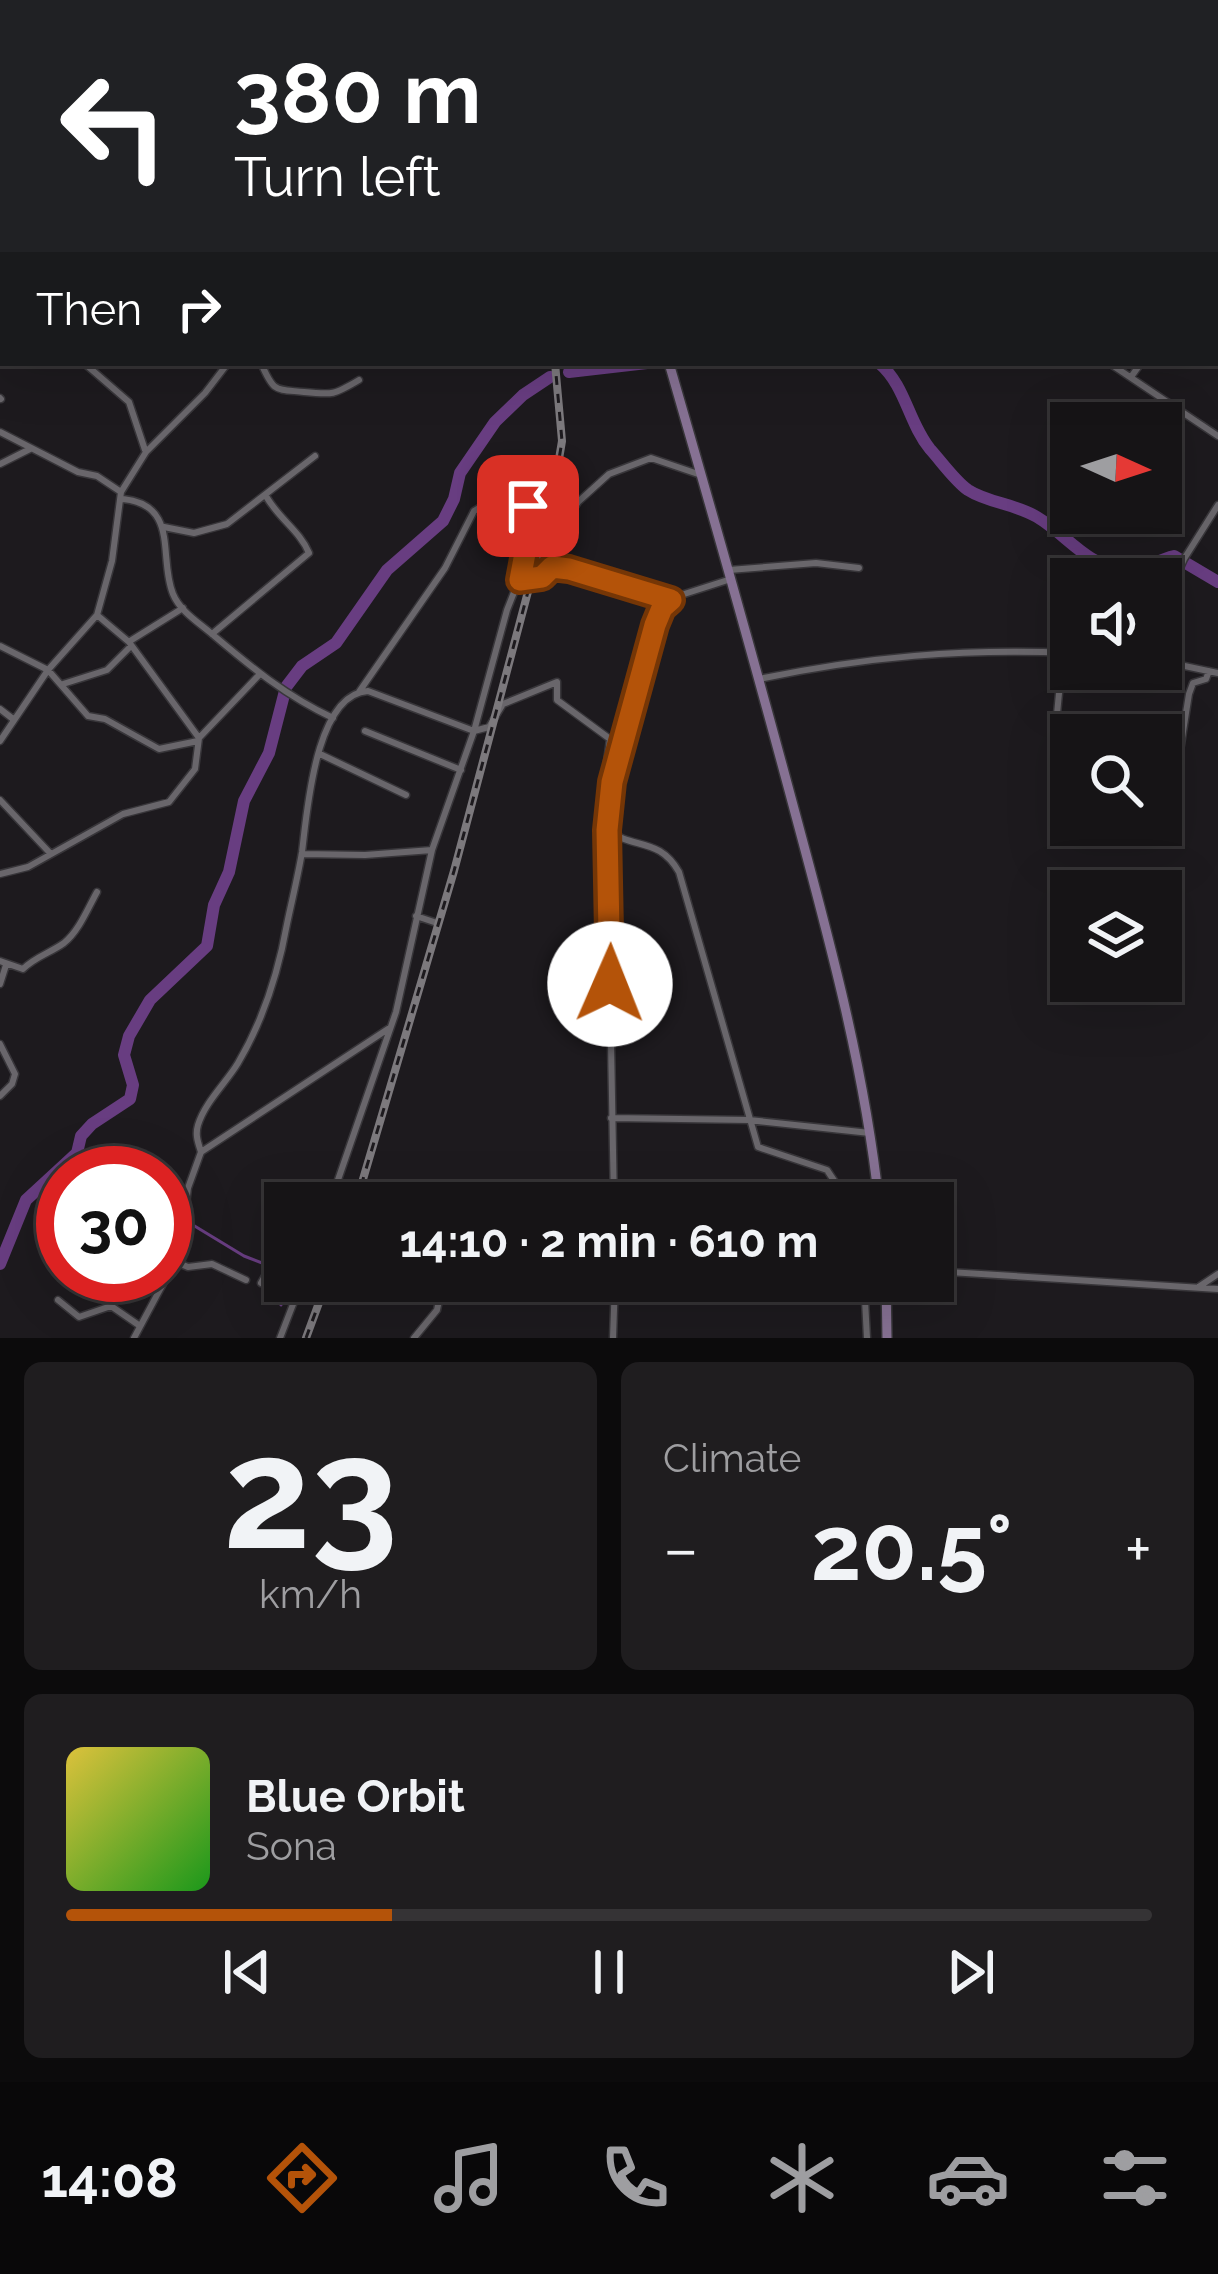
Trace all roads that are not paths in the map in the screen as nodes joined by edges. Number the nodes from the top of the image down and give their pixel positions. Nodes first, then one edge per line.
1 (87, 366) edge
2 (226, 366) edge
3 (262, 366) edge
4 (670, 366) edge
5 (1114, 366) edge
6 (1139, 366) edge
7 (1131, 377) junction
8 (359, 380) dead end
9 (0, 432) edge
10 (1218, 436) edge
11 (34, 448) junction
12 (146, 452) junction
13 (315, 456) dead end
14 (0, 464) edge
15 (703, 476) junction
16 (122, 496) junction
17 (266, 496) junction
18 (1218, 505) edge
19 (164, 527) junction
20 (1182, 564) edge
21 (552, 567) junction
22 (860, 568) dead end
23 (730, 574) junction
24 (520, 580) junction
25 (671, 600) junction
26 (183, 608) junction
27 (97, 615) junction
28 (212, 634) junction
29 (130, 644) junction
30 (0, 646) edge
31 (1050, 652) edge
32 (1182, 665) edge
33 (48, 670) junction
34 (1214, 672) edge
35 (259, 675) junction
36 (759, 679) junction
37 (63, 684) junction
38 (358, 692) junction
39 (0, 709) edge
40 (333, 718) junction
41 (14, 719) junction
42 (364, 731) dead end
43 (474, 731) junction
44 (1182, 738) edge
45 (199, 740) junction
46 (0, 742) edge
47 (320, 754) junction
48 (461, 770) junction
49 (612, 782) junction
50 (406, 796) dead end
51 (0, 800) edge
52 (607, 830) junction
53 (432, 850) junction
54 (50, 852) junction
55 (302, 854) junction
56 (0, 874) edge
57 (97, 892) dead end
58 (416, 916) junction
59 (437, 923) dead end
60 (3, 963) edge
61 (0, 984) edge
62 (391, 1027) junction
63 (0, 1044) edge
64 (15, 1074) junction
65 (0, 1082) edge
66 (0, 1096) edge
67 (610, 1118) junction
68 (749, 1120) junction
69 (870, 1132) junction
70 (201, 1152) junction
71 (192, 1177) edge
72 (337, 1182) edge
73 (613, 1182) edge
74 (835, 1182) edge
75 (876, 1182) edge
76 (192, 1266) edge
77 (954, 1271) edge
78 (1218, 1274) edge
79 (264, 1278) edge
80 (246, 1280) dead end
81 (261, 1283) dead end
82 (1197, 1288) junction
83 (1218, 1289) edge
84 (60, 1302) edge
85 (154, 1302) edge
86 (294, 1302) edge
87 (440, 1302) edge
88 (614, 1302) edge
89 (865, 1302) edge
90 (886, 1302) edge
91 (140, 1326) junction
92 (134, 1338) edge
93 (280, 1338) edge
94 (414, 1338) edge
95 (613, 1338) edge
96 (867, 1338) edge
97 (887, 1338) edge

1 - 12 street
2 - 12 street
3 - 8 street
4 - 15 main road
5 - 7 street
6 - 7 street
7 - 10 street
9 - 11 street
11 - 14 street
11 - 16 street
12 - 16 street
13 - 17 street
15 - 21 street
15 - 23 main road
16 - 19 street
16 - 27 street
17 - 19 street
17 - 28 street
18 - 20 street
19 - 26 street
21 - 24 street
21 - 25 street
22 - 23 street
23 - 25 street
23 - 36 main road
24 - 38 street
24 - 43 street
25 - 49 street
26 - 28 street
26 - 29 street
27 - 29 street
27 - 33 street
28 - 35 street
29 - 37 street
29 - 45 street
30 - 33 street
31 - 36 street
32 - 34 street
33 - 37 street
33 - 41 street
34 - 44 street
35 - 40 street
35 - 45 street
36 - 69 main road
37 - 45 street
38 - 40 street
38 - 43 street
39 - 41 street
40 - 47 street
41 - 46 street
42 - 48 street
43 - 48 street
43 - 49 street
45 - 54 street
47 - 50 street
47 - 55 street
48 - 53 street
49 - 52 street
51 - 54 street
52 - 67 street
52 - 68 street
53 - 55 street
53 - 58 street
54 - 56 street
55 - 70 street
57 - 60 street
58 - 59 street
58 - 62 street
60 - 61 street
62 - 70 street
62 - 72 street
63 - 64 street
64 - 65 street
64 - 66 street
67 - 68 street
67 - 73 street
68 - 69 street
68 - 74 street
69 - 75 main road
70 - 71 street
76 - 80 street
77 - 82 street
78 - 82 street
79 - 81 street
82 - 83 street
84 - 91 street
85 - 91 street
86 - 93 street
87 - 94 street
88 - 95 street
89 - 96 street
90 - 97 main road
91 - 92 street

